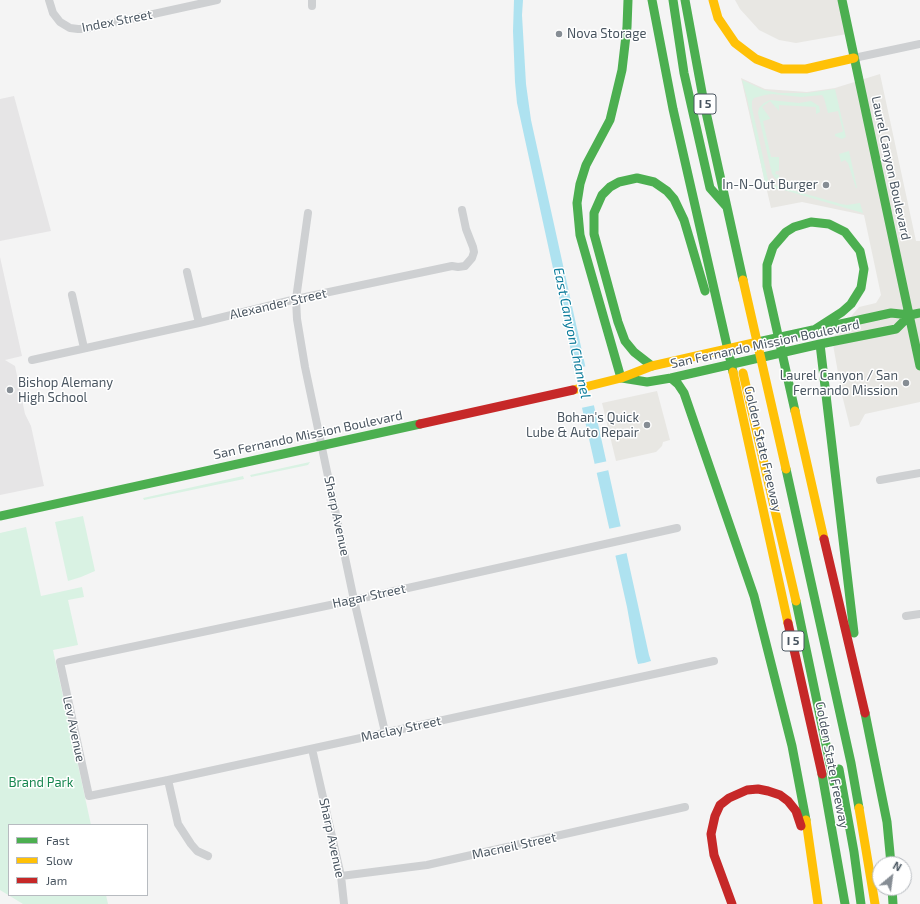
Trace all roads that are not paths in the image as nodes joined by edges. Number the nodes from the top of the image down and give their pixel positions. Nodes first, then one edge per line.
1 (49, 0) edge
2 (217, 0) edge
3 (628, 0) edge
4 (652, 0) edge
5 (673, 0) edge
6 (685, 0) edge
7 (713, 0) edge
8 (842, 0) edge
9 (670, 44) dead end
10 (920, 44) edge
11 (854, 58) junction
12 (684, 116) dead end
13 (688, 130) dead end
14 (704, 196) dead end
15 (728, 208) junction
16 (462, 210) dead end
17 (308, 213) dead end
18 (187, 272) dead end
19 (72, 294) dead end
20 (296, 299) junction
21 (920, 313) edge
22 (910, 315) junction
23 (717, 320) junction
24 (199, 323) junction
25 (814, 330) junction
26 (736, 339) dead end
27 (820, 344) junction
28 (84, 348) junction
29 (32, 360) dead end
30 (652, 366) junction
31 (920, 366) edge
32 (621, 378) junction
33 (671, 378) junction
34 (322, 446) junction
35 (920, 473) edge
36 (880, 480) dead end
37 (0, 516) edge
38 (677, 528) dead end
39 (354, 600) junction
40 (920, 614) edge
41 (906, 616) dead end
42 (714, 661) dead end
43 (60, 662) joint
44 (857, 676) junction
45 (841, 719) junction
46 (386, 732) junction
47 (312, 749) junction
48 (168, 780) junction
49 (88, 796) joint
50 (685, 808) dead end
51 (208, 856) dead end
52 (890, 856) edge
53 (811, 862) junction
54 (341, 876) junction
55 (850, 897) edge
56 (818, 903) edge
57 (344, 904) edge
58 (732, 904) edge
59 (854, 904) edge
60 (862, 904) edge
61 (875, 904) edge

1 - 2 street, Index Street
3 - 32 main road
4 - 23 main road, I 5
5 - 15 main road
6 - 15 main road, Golden State Freeway / I 5
7 - 11 main road
8 - 11 main road, Laurel Canyon Boulevard
9 - 12 main road
10 - 11 street
11 - 22 main road, Laurel Canyon Boulevard
13 - 14 main road
15 - 45 main road, Golden State Freeway / I 5
16 - 20 street, Alexander Street
17 - 20 street, Sharp Avenue
18 - 24 street
19 - 28 street
20 - 24 street, Alexander Street
20 - 34 street, Sharp Avenue
21 - 22 main road, San Fernando Mission Boulevard
22 - 25 main road, San Fernando Mission Boulevard
22 - 27 main road, San Fernando Mission Boulevard
22 - 31 main road, Laurel Canyon Boulevard
23 - 30 main road
23 - 55 main road, Golden State Freeway / I 5
24 - 28 street, Alexander Street
25 - 30 main road, San Fernando Mission Boulevard
25 - 44 main road
26 - 55 main road
27 - 33 main road, San Fernando Mission Boulevard
27 - 44 main road
28 - 29 street, Alexander Street
30 - 32 main road, San Fernando Mission Boulevard
32 - 33 main road, San Fernando Mission Boulevard
32 - 34 main road, San Fernando Mission Boulevard
33 - 53 main road
34 - 37 main road, San Fernando Mission Boulevard
34 - 39 street, Sharp Avenue
35 - 36 street
38 - 39 street, Hagar Street
39 - 43 street, Hagar Street
39 - 46 street, Sharp Avenue
40 - 41 street
42 - 46 street, Maclay Street
43 - 49 street, Lev Avenue
44 - 52 main road
45 - 55 main road
45 - 61 main road, Golden State Freeway / I 5
46 - 47 street, Maclay Street
47 - 48 street, Maclay Street
47 - 54 street, Sharp Avenue
48 - 49 street, Maclay Street
48 - 51 street
50 - 54 street, Macneil Street
53 - 56 main road
53 - 58 main road
54 - 57 street, Sharp Avenue
55 - 59 main road
55 - 60 main road

